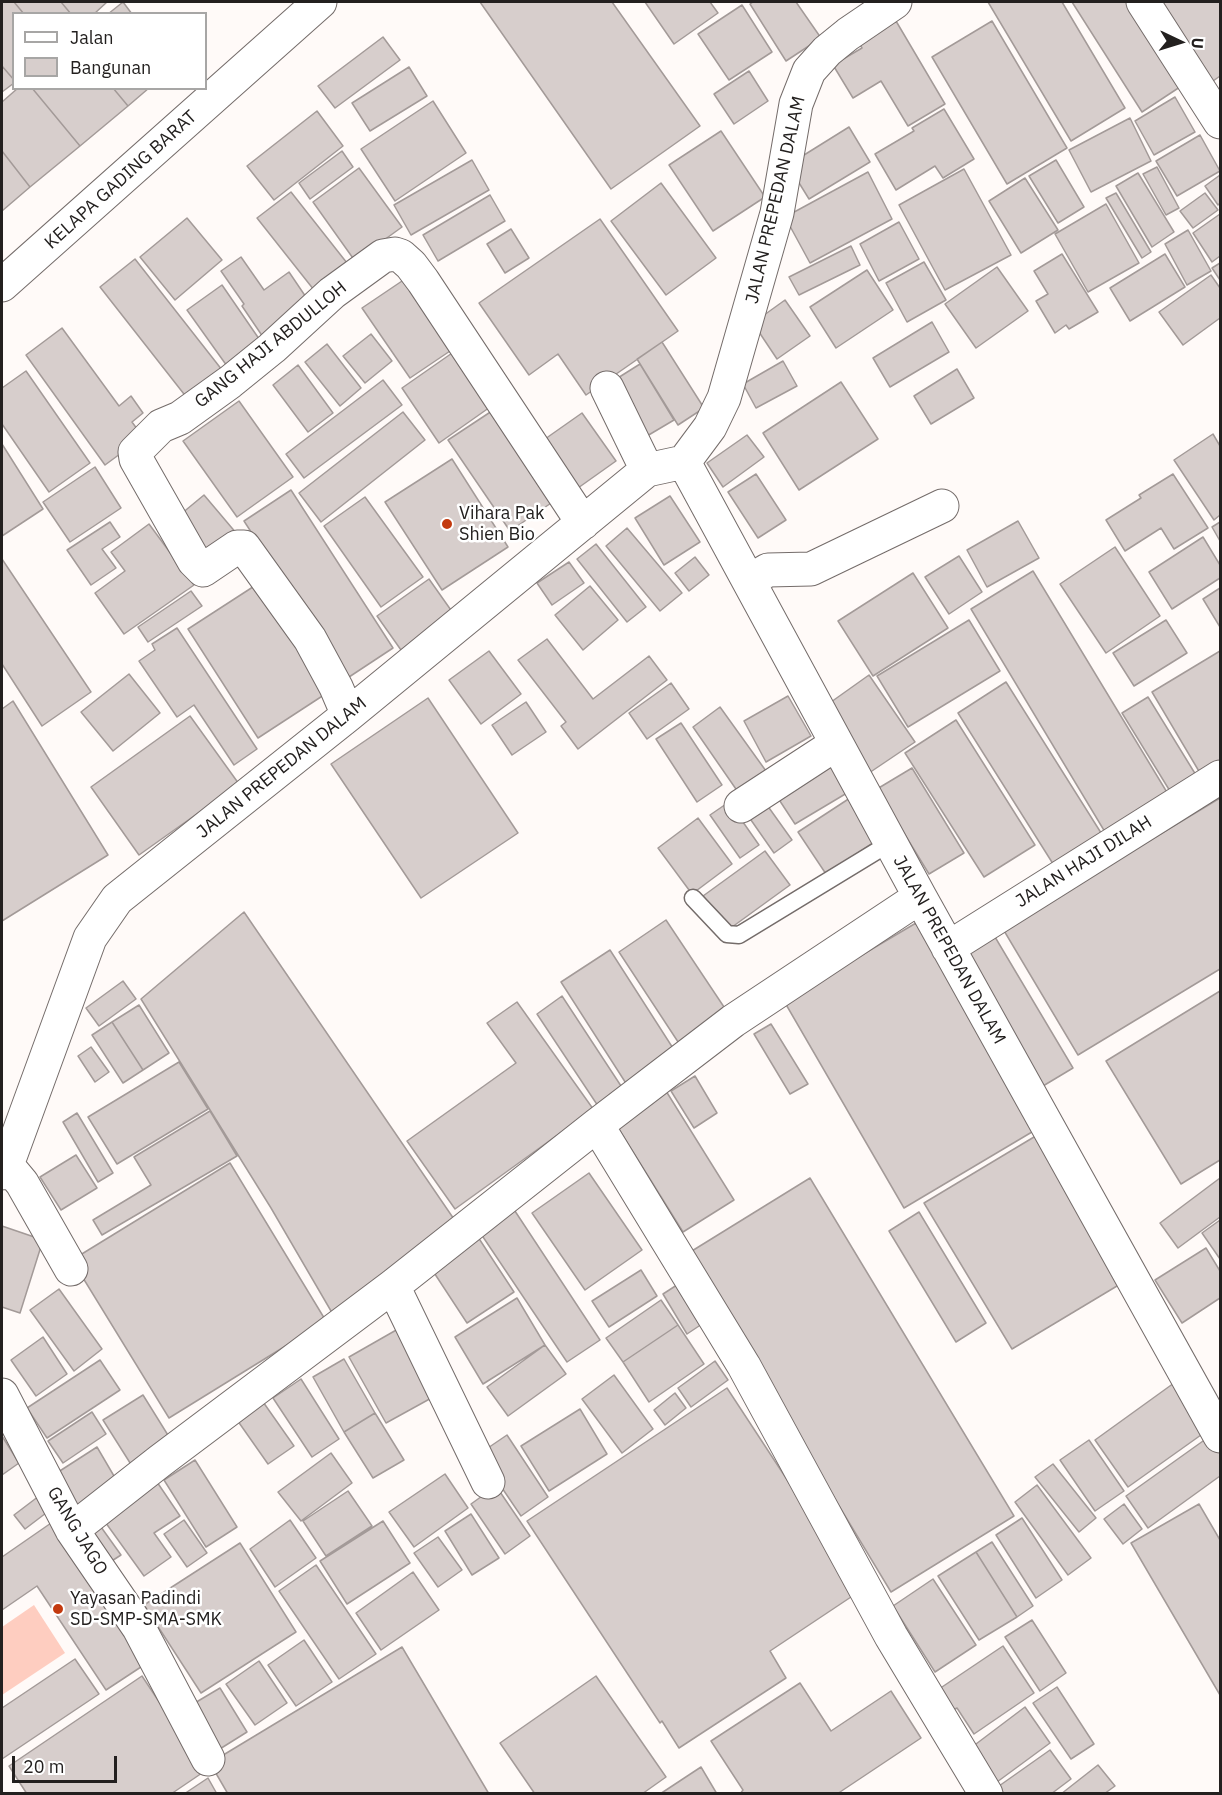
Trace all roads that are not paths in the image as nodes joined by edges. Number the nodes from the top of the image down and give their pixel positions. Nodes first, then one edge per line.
1 (320, 2) edge
2 (895, 2) edge
3 (1143, 2) edge
4 (1221, 122) edge
5 (2, 285) edge
6 (607, 388) dead end
7 (684, 462) junction
8 (647, 470) junction
9 (942, 506) dead end
10 (583, 523) junction
11 (749, 581) junction
12 (348, 715) junction
13 (837, 744) junction
14 (1221, 777) edge
15 (741, 806) dead end
16 (890, 843) junction
17 (920, 897) junction
18 (693, 898) dead end
19 (948, 948) junction
20 (597, 1125) junction
21 (4, 1169) edge
22 (71, 1269) dead end
23 (393, 1286) junction
24 (2, 1395) edge
25 (1221, 1436) edge
26 (488, 1482) dead end
27 (72, 1530) junction
28 (208, 1759) dead end
29 (986, 1794) edge

1 - 5 street, KELAPA GADING BARAT
2 - 7 street, JALAN PREPEDAN DALAM
3 - 4 street
6 - 8 street
7 - 8 street, JALAN PREPEDAN DALAM
7 - 11 street, JALAN PREPEDAN DALAM
8 - 10 street, JALAN PREPEDAN DALAM
9 - 11 street
10 - 12 street, JALAN PREPEDAN DALAM
10 - 12 street, GANG HAJI ABDULLOH
11 - 13 street, JALAN PREPEDAN DALAM
12 - 21 street, JALAN PREPEDAN DALAM
13 - 15 street
13 - 16 street, JALAN PREPEDAN DALAM
14 - 19 street, JALAN HAJI DILAH
16 - 17 street, JALAN PREPEDAN DALAM
16 - 18 lane
17 - 19 street, JALAN PREPEDAN DALAM
17 - 20 street
19 - 25 street, JALAN PREPEDAN DALAM
20 - 23 street
20 - 29 street
21 - 22 street
23 - 26 street
23 - 27 street
24 - 27 street, GANG JAGO
27 - 28 street, GANG JAGO

